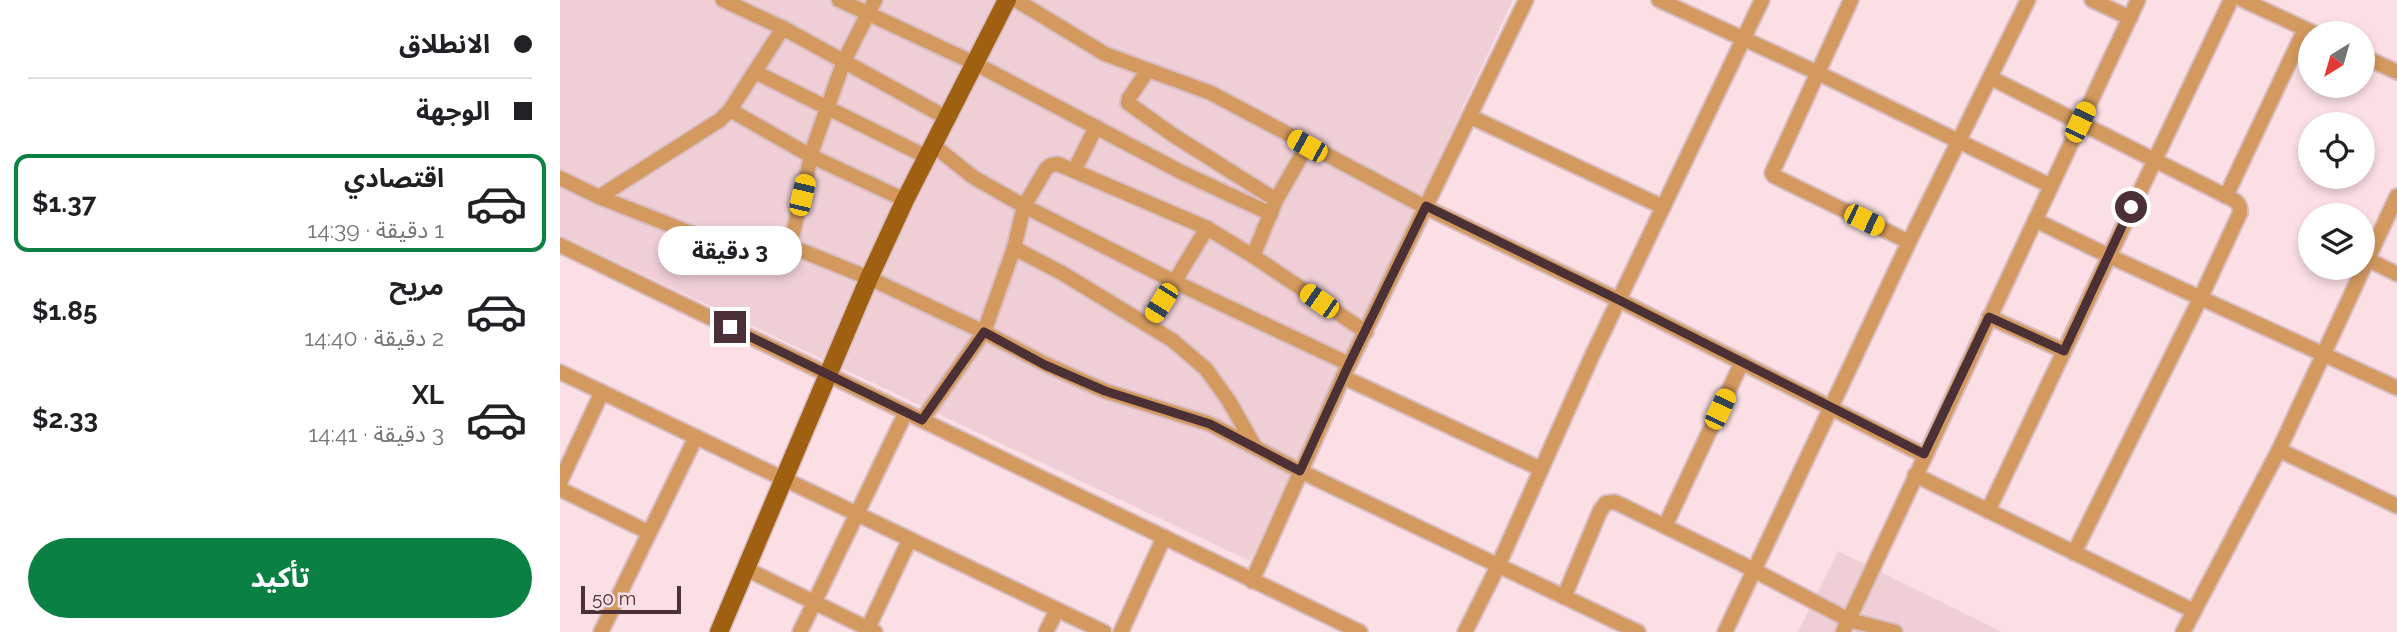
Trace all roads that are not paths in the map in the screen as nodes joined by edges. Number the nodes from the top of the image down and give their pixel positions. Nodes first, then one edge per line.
1 (723, 0) edge
2 (839, 0) edge
3 (1007, 0) edge
4 (1016, 0) edge
5 (1526, 0) edge
6 (1659, 0) edge
7 (1762, 0) edge
8 (1851, 0) edge
9 (2028, 0) edge
10 (2092, 0) edge
11 (2138, 0) edge
12 (2231, 0) edge
13 (2244, 0) edge
14 (871, 6) edge
15 (2130, 18) junction
16 (2298, 25) edge
17 (783, 28) junction
18 (1744, 39) junction
19 (2298, 55) edge
20 (844, 61) junction
21 (2375, 62) edge
22 (974, 63) junction
23 (1147, 70) junction
24 (755, 72) junction
25 (2397, 72) edge
26 (1818, 73) junction
27 (1991, 78) junction
28 (828, 107) junction
29 (730, 110) junction
30 (1471, 117) junction
31 (947, 118) junction
32 (2080, 122) junction
33 (1096, 127) junction
34 (1959, 141) junction
35 (1307, 146) junction
36 (930, 151) junction
37 (811, 156) junction
38 (2154, 159) junction
39 (1074, 171) junction
40 (560, 178) edge
41 (2050, 186) junction
42 (2226, 196) junction
43 (2397, 196) edge
44 (599, 197) junction
45 (905, 200) junction
46 (1024, 206) junction
47 (1426, 206) junction
48 (1273, 207) junction
49 (1663, 207) junction
50 (2035, 219) junction
51 (1207, 228) junction
52 (1909, 242) junction
53 (2375, 243) edge
54 (560, 245) edge
55 (790, 246) junction
56 (1014, 248) junction
57 (1253, 256) junction
58 (2109, 256) junction
59 (2375, 264) edge
60 (2397, 274) edge
61 (869, 278) junction
62 (2358, 280) edge
63 (1175, 282) junction
64 (2200, 299) junction
65 (1619, 300) junction
66 (1989, 317) junction
67 (1148, 325) junction
68 (984, 332) junction
69 (1366, 332) junction
70 (2064, 351) junction
71 (2323, 354) junction
72 (1742, 362) junction
73 (1346, 370) junction
74 (560, 372) edge
75 (828, 373) junction
76 (2397, 388) edge
77 (602, 392) junction
78 (1831, 408) junction
79 (906, 412) junction
80 (922, 420) junction
81 (695, 437) junction
82 (1256, 448) junction
83 (2278, 450) junction
84 (1924, 454) junction
85 (1541, 469) junction
86 (1300, 471) junction
87 (1915, 475) junction
88 (783, 478) junction
89 (560, 482) edge
90 (560, 489) edge
91 (2397, 506) edge
92 (1988, 511) junction
93 (856, 512) junction
94 (1665, 526) junction
95 (648, 532) junction
96 (1164, 537) junction
97 (910, 539) junction
98 (2074, 553) junction
99 (1498, 565) junction
100 (746, 569) junction
101 (1755, 570) junction
102 (1252, 581) junction
103 (1564, 597) junction
104 (814, 604) junction
105 (1057, 610) junction
106 (2194, 611) junction
107 (1846, 626) edge
108 (871, 630) edge
109 (601, 632) edge
110 (719, 632) edge
111 (800, 632) edge
112 (1046, 632) edge
113 (1104, 632) edge
114 (1121, 632) edge
115 (1360, 632) edge
116 (1465, 632) edge
117 (1638, 632) edge
118 (1725, 632) edge
119 (1895, 632) edge
120 (2183, 632) edge

1 - 17 street
2 - 14 street
3 - 22 main road
4 - 23 street
5 - 30 street
6 - 18 street
7 - 18 street
8 - 26 street
9 - 27 street
10 - 15 street
11 - 15 street
12 - 38 street
13 - 16 street
14 - 20 street
14 - 22 street
15 - 32 street
17 - 20 street
17 - 24 street
18 - 26 street
18 - 49 street
19 - 42 street
20 - 28 street
20 - 31 street
21 - 25 street
22 - 31 main road
22 - 33 street
23 - 35 street
23 - 48 street
24 - 28 street
24 - 29 street
26 - 34 street
26 - 52 street
27 - 32 street
27 - 34 street
28 - 36 street
28 - 37 street
29 - 37 street
29 - 44 street
30 - 47 street
30 - 49 street
31 - 36 main road
32 - 38 street
32 - 41 street
33 - 39 street
33 - 48 street
34 - 41 street
34 - 52 street
35 - 47 street
35 - 48 street
36 - 45 main road
36 - 46 street
37 - 45 street
37 - 55 street
38 - 42 street
38 - 58 street
39 - 46 street
39 - 51 street
40 - 44 street
41 - 50 street
42 - 64 street
43 - 53 street
44 - 55 street
45 - 61 main road
46 - 56 street
46 - 63 street
47 - 65 street
47 - 69 street
48 - 57 street
49 - 65 street
50 - 58 street
50 - 66 street
51 - 57 street
51 - 63 street
52 - 78 street
54 - 75 street
55 - 61 street
56 - 67 street
56 - 68 street
57 - 69 street
58 - 64 street
58 - 70 street
59 - 60 street
61 - 68 street
61 - 75 main road
62 - 71 street
63 - 67 street
63 - 73 street
64 - 71 street
64 - 98 street
65 - 72 street
65 - 85 street
66 - 70 street
66 - 84 street
67 - 82 street
68 - 80 street
68 - 82 street
69 - 73 street
70 - 92 street
71 - 76 street
71 - 83 street
72 - 78 street
72 - 94 street
73 - 85 street
73 - 86 street
74 - 77 street
75 - 79 street
75 - 88 main road
77 - 81 street
77 - 89 street
78 - 84 street
78 - 101 street
79 - 80 street
79 - 93 street
80 - 96 street
81 - 88 street
81 - 95 street
82 - 86 street
83 - 91 street
83 - 106 street
84 - 87 street
85 - 99 street
86 - 99 street
86 - 102 street
87 - 92 street
87 - 107 street
88 - 93 street
88 - 100 main road
90 - 95 street
92 - 98 street
93 - 97 street
93 - 104 street
94 - 101 street
94 - 103 street
95 - 109 street
96 - 102 street
96 - 114 street
97 - 105 street
97 - 108 street
98 - 106 street
99 - 103 street
99 - 116 street
100 - 104 street
100 - 110 main road
101 - 107 street
101 - 118 street
102 - 115 street
103 - 117 street
104 - 108 street
104 - 111 street
105 - 112 street
105 - 113 street
106 - 120 street
107 - 119 street

